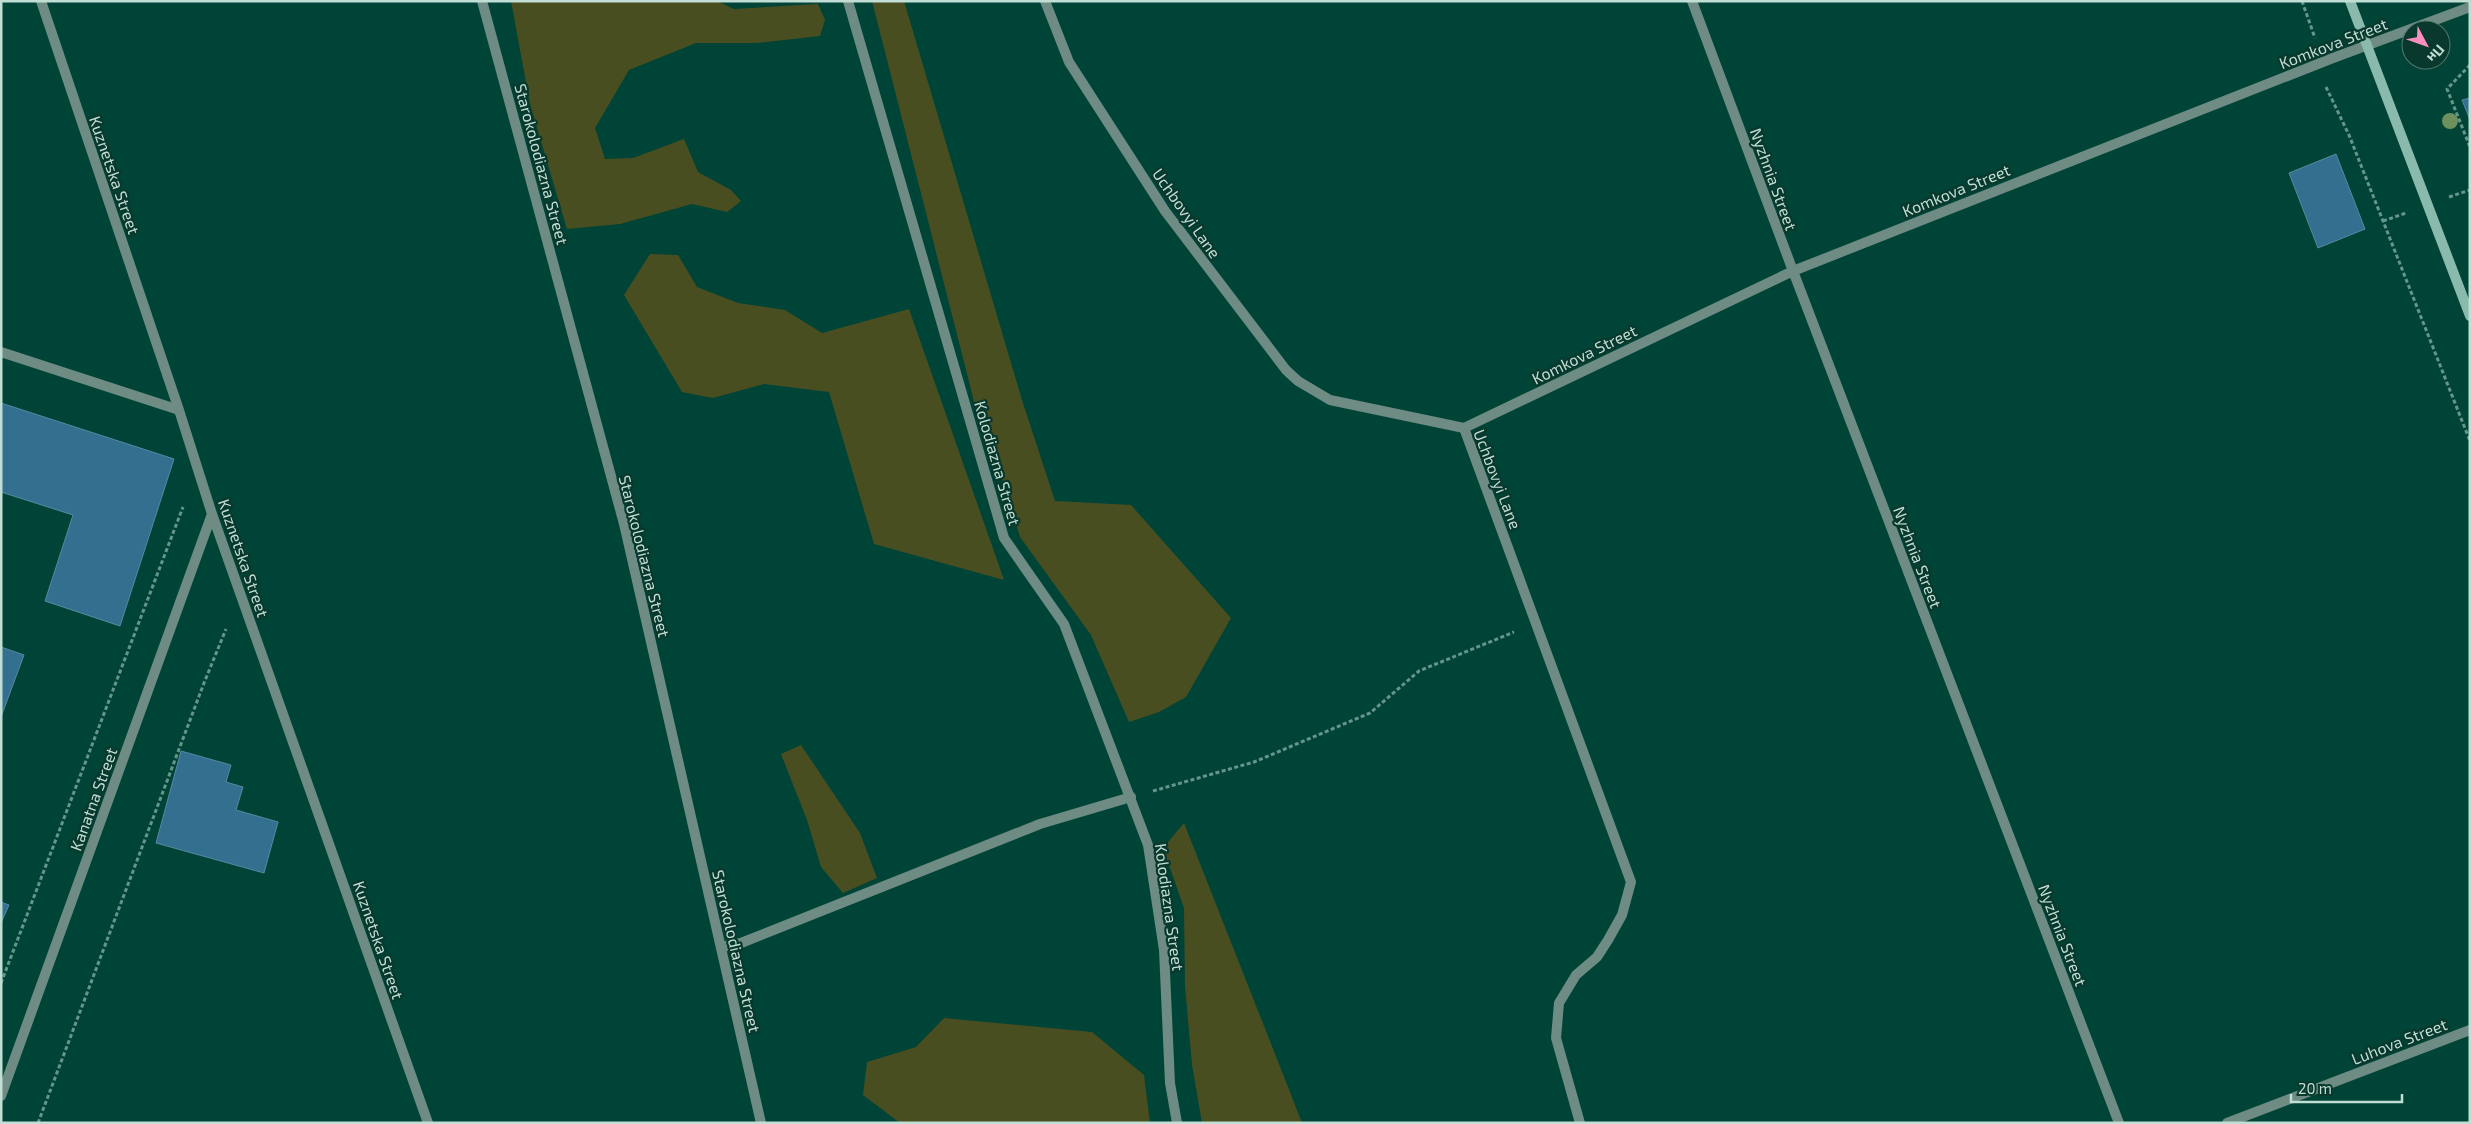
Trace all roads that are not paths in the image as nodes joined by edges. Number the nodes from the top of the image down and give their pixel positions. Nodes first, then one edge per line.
1 (41, 1) edge
2 (482, 1) edge
3 (848, 1) edge
4 (1045, 1) edge
5 (1692, 1) edge
6 (2350, 1) edge
7 (2470, 7) edge
8 (2368, 46) junction
9 (1793, 271) junction
10 (2470, 316) edge
11 (1, 352) edge
12 (179, 410) junction
13 (1464, 428) junction
14 (212, 514) junction
15 (1131, 797) junction
16 (721, 947) junction
17 (2470, 1030) edge
18 (1, 1096) edge
19 (428, 1123) edge
20 (761, 1123) edge
21 (1177, 1123) edge
22 (1580, 1123) edge
23 (2119, 1123) edge
24 (2227, 1123) edge

1 - 12 street, Kuznetska Street
2 - 16 street, Starokolodiazna Street
3 - 15 street, Kolodiazna Street
4 - 13 street, Uchbovyi Lane
5 - 9 street, Nyzhnia Street
6 - 8 street
7 - 8 street, Komkova Street
8 - 9 street, Komkova Street
8 - 10 street
9 - 13 street, Komkova Street
9 - 23 street, Nyzhnia Street
11 - 12 street
12 - 14 street, Kuznetska Street
13 - 22 street, Uchbovyi Lane
14 - 18 street, Kanatna Street
14 - 19 street, Kuznetska Street
15 - 16 street
15 - 21 street, Kolodiazna Street
16 - 20 street, Starokolodiazna Street
17 - 24 street, Luhova Street

